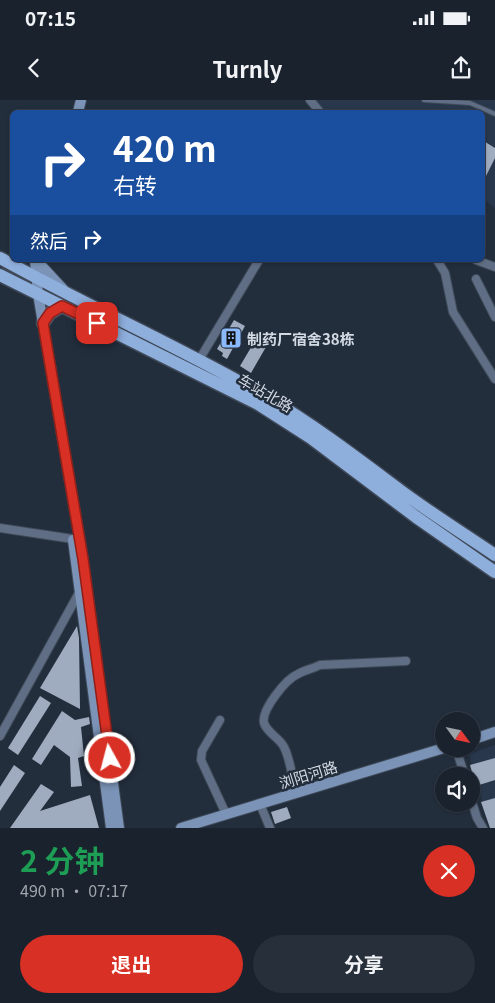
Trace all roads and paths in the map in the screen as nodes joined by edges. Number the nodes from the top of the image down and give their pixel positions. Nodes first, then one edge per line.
1 (310, 100) edge
2 (424, 100) edge
3 (318, 110) edge
4 (495, 114) edge
5 (0, 258) edge
6 (30, 262) edge
7 (35, 262) edge
8 (37, 262) edge
9 (258, 262) edge
10 (438, 262) edge
11 (481, 262) edge
12 (495, 267) edge
13 (0, 275) edge
14 (476, 279) dead end
15 (33, 285) junction
16 (70, 294) junction
17 (62, 306) junction
18 (495, 317) edge
19 (43, 323) junction
20 (199, 360) junction
21 (495, 379) edge
22 (0, 528) edge
23 (73, 540) junction
24 (495, 555) edge
25 (495, 572) edge
26 (80, 591) junction
27 (406, 661) dead end
28 (220, 720) dead end
29 (495, 732) edge
30 (0, 736) edge
31 (480, 737) edge
32 (435, 751) edge
33 (296, 793) junction
34 (260, 804) junction
35 (475, 812) edge
36 (226, 814) junction
37 (111, 828) edge
38 (119, 828) edge
39 (181, 828) edge
40 (270, 828) edge
41 (483, 828) edge

1 - 3 street
2 - 4 lane
5 - 15 main road, 车站北路
6 - 15 street
7 - 15 street
8 - 16 street
9 - 20 street
10 - 21 street
11 - 12 street
13 - 15 main road, 车站北路
14 - 18 street
15 - 16 main road, 车站北路
15 - 17 main road, 车站北路
15 - 19 street
15 - 23 street
16 - 20 main road, 车站北路
17 - 19 main road
17 - 25 main road, 车站北路
19 - 38 street
20 - 24 main road, 车站北路
22 - 23 street
23 - 26 street
26 - 30 street
26 - 37 street
27 - 33 street
28 - 36 street
29 - 31 street
32 - 33 street, 浏阳河路
33 - 34 street, 浏阳河路
34 - 36 street, 浏阳河路
34 - 40 street
35 - 41 street
36 - 39 street, 浏阳河路

